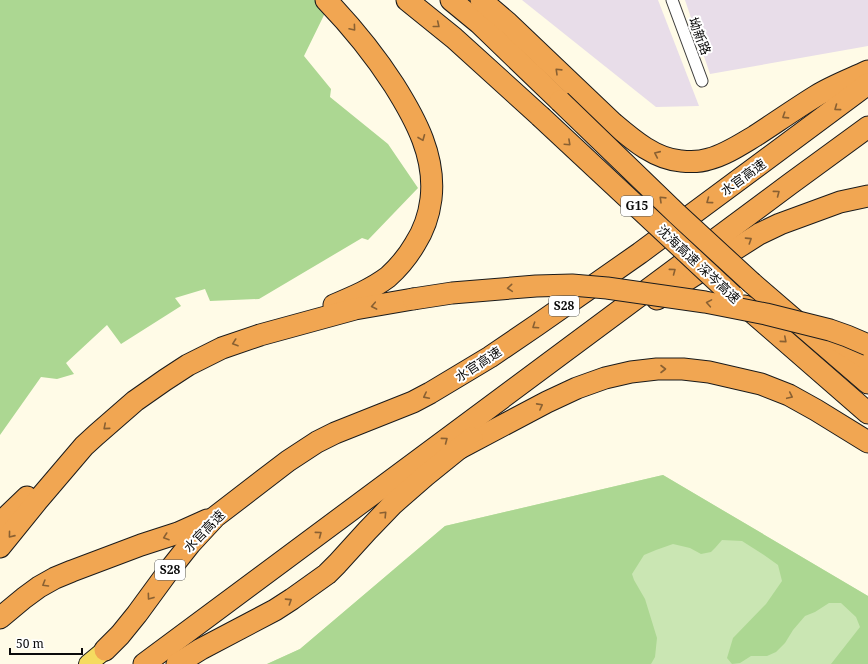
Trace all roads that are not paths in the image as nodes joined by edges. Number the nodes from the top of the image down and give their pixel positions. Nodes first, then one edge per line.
1 (326, 0) edge
2 (407, 0) edge
3 (451, 0) edge
4 (481, 0) edge
5 (672, 0) edge
6 (868, 71) edge
7 (702, 81) dead end
8 (868, 84) edge
9 (868, 127) edge
10 (868, 196) edge
11 (756, 286) junction
12 (260, 334) junction
13 (868, 345) edge
14 (868, 360) edge
15 (868, 383) edge
16 (868, 413) edge
17 (868, 442) edge
18 (84, 446) junction
19 (456, 450) junction
20 (215, 517) junction
21 (0, 523) edge
22 (0, 548) edge
23 (0, 618) edge
24 (255, 621) junction
25 (198, 624) junction
26 (105, 650) joint
27 (88, 664) edge
28 (144, 664) edge
29 (161, 664) edge
30 (177, 664) edge

1 -> 12 highway
2 -> 16 highway, 沈海高速 深岑高速 / G15, bridge
11 -> 3 highway, 沈海高速 深岑高速 / G15, bridge
6 -> 4 highway
5 - 7 street, 坳新路
8 -> 20 highway, 水官高速 / S28
25 -> 9 highway
19 -> 10 highway
11 - 14 highway
11 - 15 highway, 沈海高速 深岑高速 / G15
13 -> 12 highway, bridge
12 -> 18 highway
19 -> 17 highway
18 - 21 highway
18 -> 22 highway
24 -> 19 highway
20 -> 23 highway
20 -> 26 highway, 水官高速 / S28
24 - 25 highway
24 - 30 highway
25 - 28 highway
25 - 29 highway
26 - 27 main road

